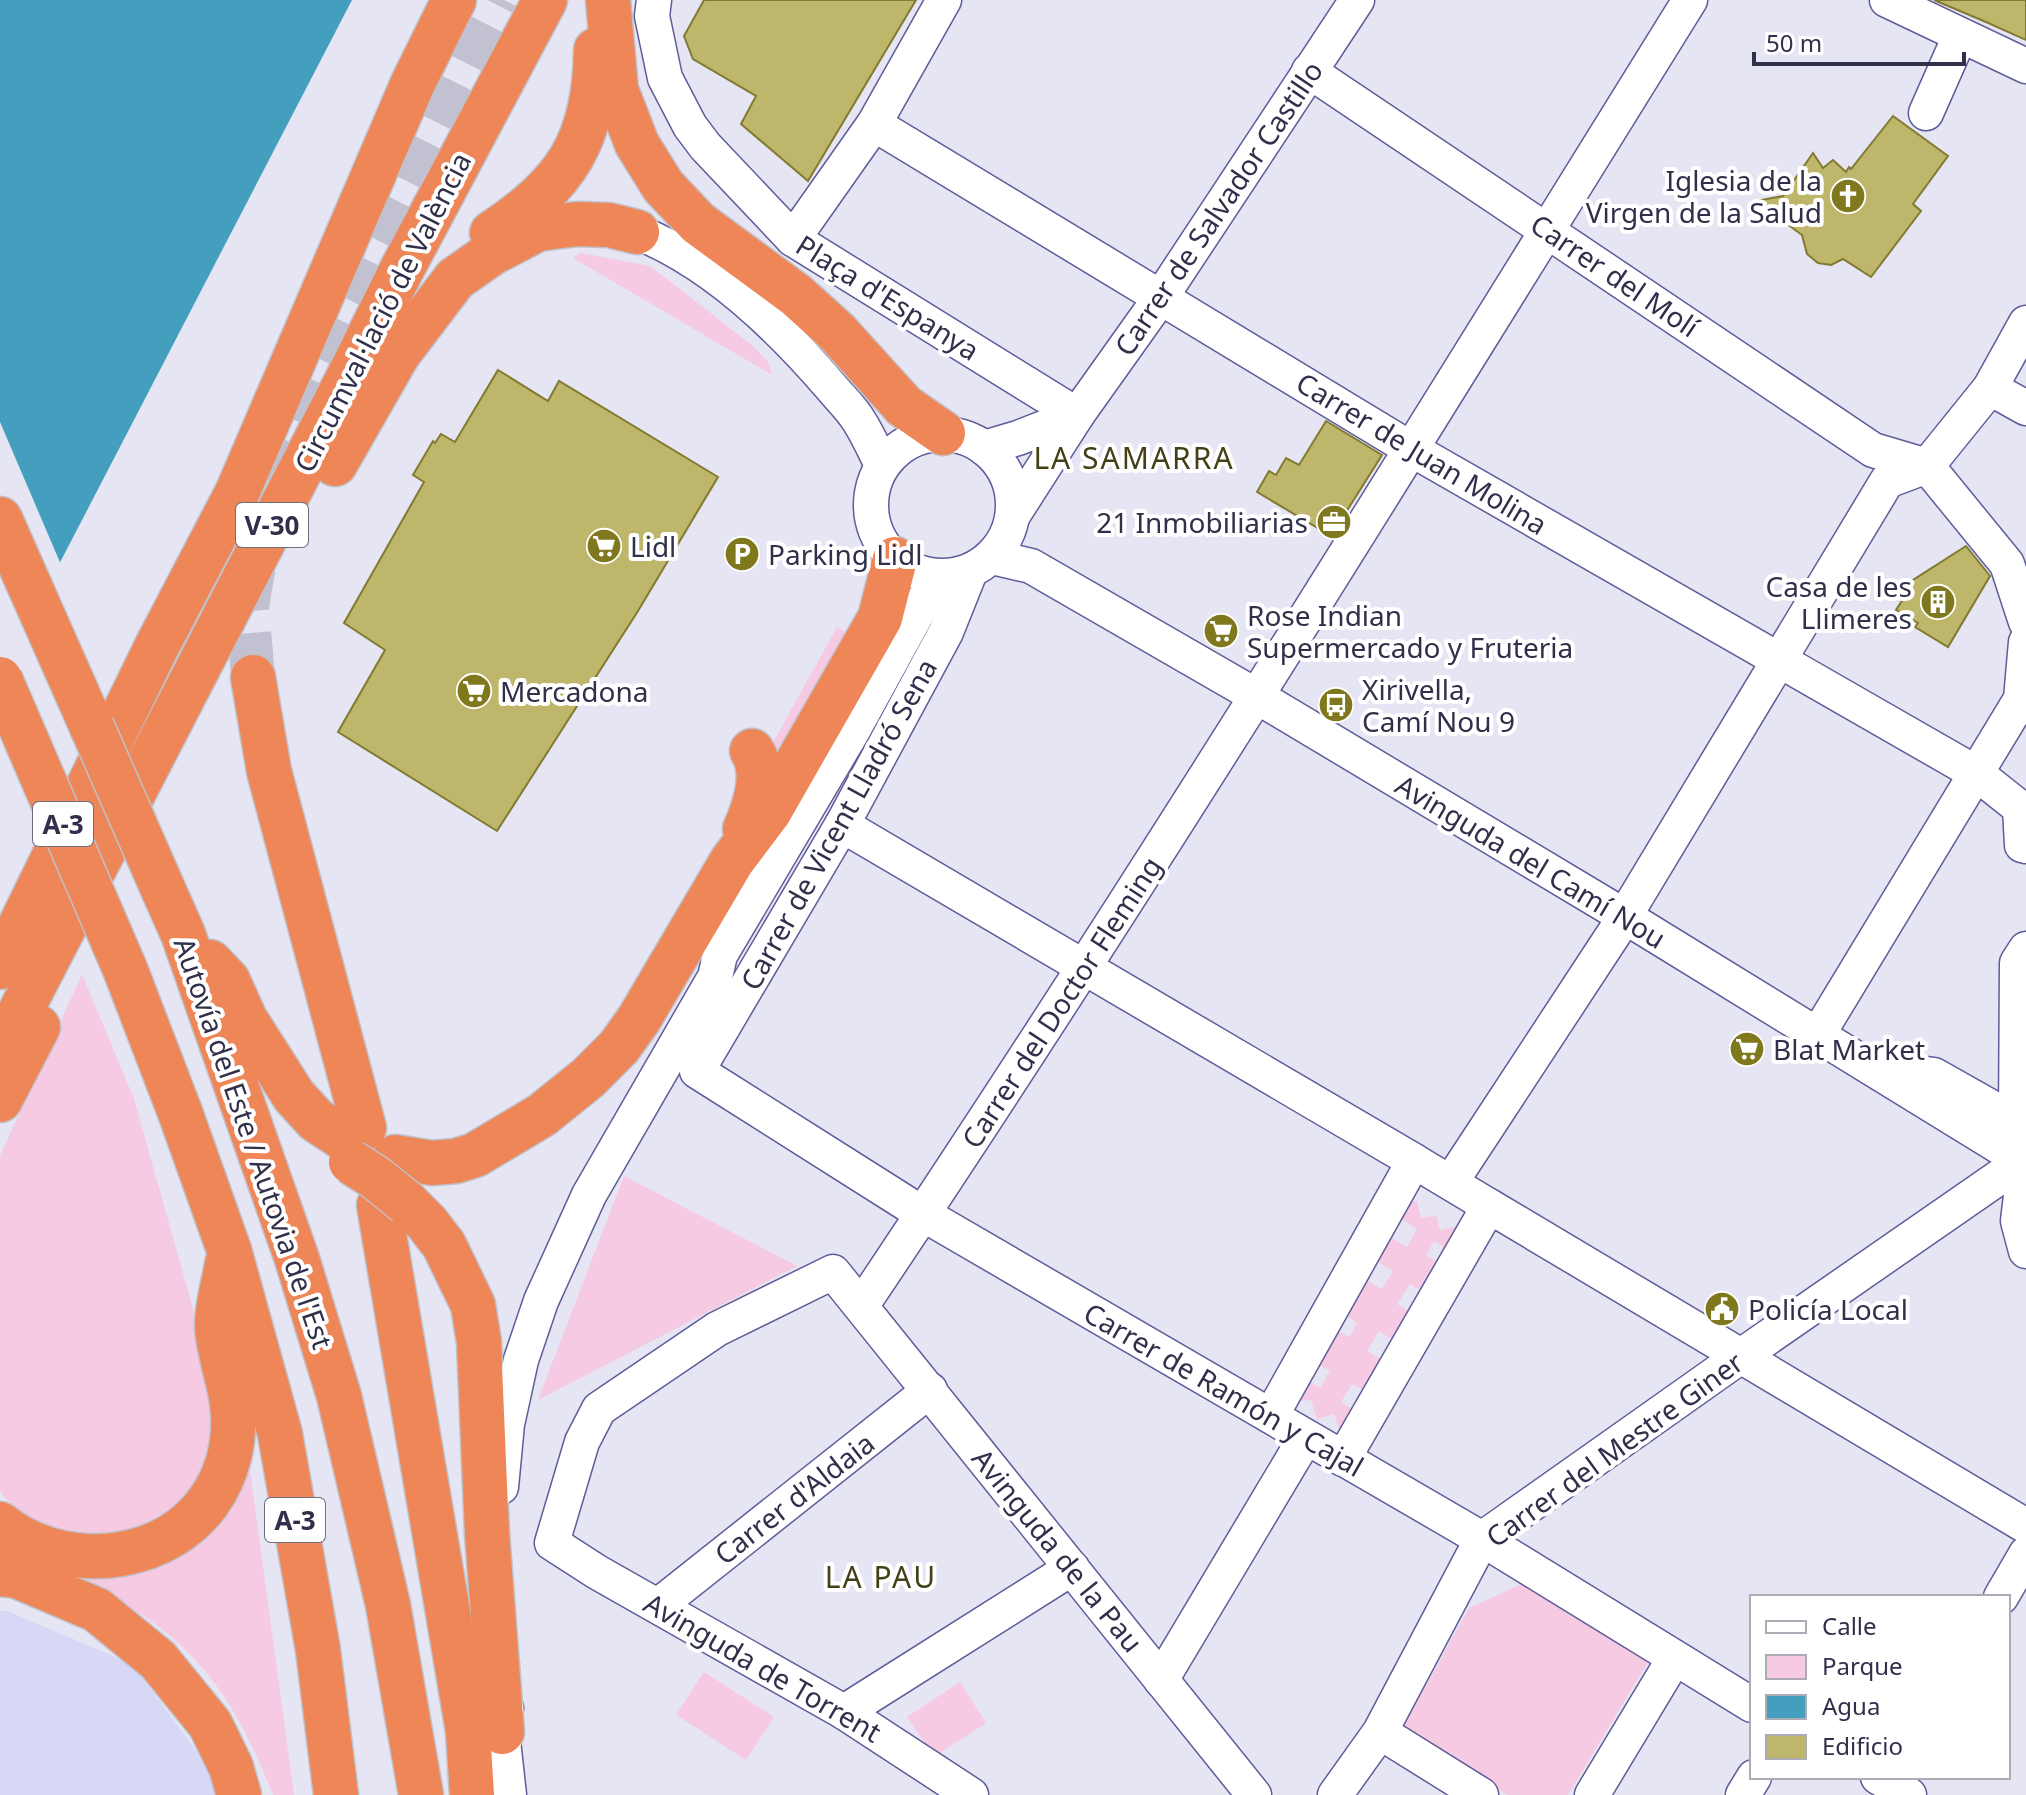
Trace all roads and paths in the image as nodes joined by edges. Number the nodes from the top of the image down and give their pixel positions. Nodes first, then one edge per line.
1 (454, 0) edge
2 (545, 0) edge
3 (600, 0) edge
4 (608, 0) edge
5 (654, 0) edge
6 (944, 0) edge
7 (1357, 0) edge
8 (1690, 0) edge
9 (1887, 0) edge
10 (1960, 36) junction
11 (2026, 66) edge
12 (1309, 71) junction
13 (1926, 113) dead end
14 (874, 124) junction
15 (1547, 230) junction
16 (637, 232) joint
17 (793, 239) junction
18 (1161, 297) junction
19 (2026, 323) edge
20 (398, 354) junction
21 (1990, 388) junction
22 (2026, 408) edge
23 (1077, 415) junction
24 (943, 433) junction
25 (984, 448) junction
26 (1411, 449) junction
27 (882, 465) junction
28 (1927, 466) junction
29 (0, 519) edge
30 (1011, 521) junction
31 (895, 559) junction
32 (2017, 564) edge
33 (1031, 566) junction
34 (966, 568) junction
35 (2026, 622) edge
36 (2026, 642) edge
37 (1777, 660) junction
38 (253, 677) tunnel mouth
39 (0, 679) edge
40 (1258, 697) junction
41 (2023, 700) edge
42 (752, 751) dead end
43 (1976, 773) junction
44 (842, 825) junction
45 (2026, 846) edge
46 (732, 861) junction
47 (1624, 916) junction
48 (183, 934) junction
49 (2026, 949) edge
50 (0, 967) edge
51 (1085, 968) junction
52 (1817, 1036) junction
53 (0, 1051) edge
54 (1866, 1066) junction
55 (697, 1071) joint
56 (0, 1100) edge
57 (2021, 1125) edge
58 (364, 1147) junction
59 (1414, 1161) junction
60 (2026, 1162) edge
61 (1451, 1182) junction
62 (393, 1204) junction
63 (1489, 1206) junction
64 (923, 1214) junction
65 (229, 1250) junction
66 (2026, 1251) edge
67 (862, 1305) junction
68 (1741, 1356) junction
69 (930, 1390) junction
70 (1271, 1416) junction
71 (1306, 1437) junction
72 (1343, 1459) junction
73 (0, 1524) edge
74 (2026, 1526) edge
75 (1482, 1539) junction
76 (552, 1543) joint
77 (2026, 1554) edge
78 (1072, 1568) junction
79 (0, 1574) edge
80 (2002, 1595) edge
81 (659, 1605) junction
82 (1674, 1659) junction
83 (1161, 1680) junction
84 (1750, 1704) edge
85 (844, 1712) junction
86 (502, 1732) junction
87 (1380, 1732) junction
88 (239, 1795) edge
89 (336, 1795) edge
90 (421, 1795) edge
91 (472, 1795) edge
92 (509, 1795) edge
93 (971, 1795) edge
94 (1254, 1795) edge
95 (1335, 1795) edge
96 (1481, 1795) edge
97 (1592, 1795) edge

1 - 50 highway, Circumval·lació de València / V-30
2 - 53 highway, Circumval·lació de València / V-30
3 - 20 highway
4 - 24 highway
5 - 17 street, Plaça d'Espanya
6 - 14 street
7 - 12 street, Carrer de Salvador Castillo
8 - 15 street, Carrer del Doctor Fleming
9 - 10 street
10 - 11 street
10 - 13 street
12 - 15 street, Carrer del Molí
12 - 18 street, Carrer de Salvador Castillo
14 - 17 street
14 - 18 street, Carrer de Juan Molina
15 - 26 street, Carrer del Doctor Fleming
15 - 28 street, Carrer del Molí
16 - 20 highway
16 - 27 street
17 - 23 street, Plaça d'Espanya
18 - 23 street, Carrer de Salvador Castillo
18 - 26 street, Carrer de Juan Molina
19 - 21 street
20 - 56 highway
21 - 22 street
21 - 28 street
23 - 25 street
23 - 30 street, Carrer de Salvador Castillo
24 - 25 street
24 - 27 street
25 - 30 street
26 - 37 street, Carrer de Juan Molina
26 - 40 street, Carrer del Doctor Fleming
27 - 31 street
28 - 32 street
28 - 37 street
29 - 48 highway, Autovía del Este / Autovia de l'Est / A-3, bridge
30 - 33 street
30 - 34 street
31 - 34 street
31 - 46 highway
32 - 35 street
33 - 34 street
33 - 40 street, Avinguda del Camí Nou
34 - 44 street, Carrer de Vicent Lladró Sena
34 - 86 street
36 - 41 street
37 - 43 street, Carrer de Juan Molina
37 - 47 street
38 - 58 highway
39 - 65 highway, Autovía del Este / Autovia de l'Est / A-3, bridge
40 - 47 street, Avinguda del Camí Nou
40 - 51 street, Carrer del Doctor Fleming
41 - 43 street
42 - 46 highway
43 - 45 street, Carrer de Juan Molina
43 - 52 street
44 - 51 street
44 - 55 street, Carrer de Vicent Lladró Sena
46 - 58 highway
47 - 52 street, Avinguda del Camí Nou
47 - 61 street
48 - 58 highway
48 - 90 highway, Autovía del Este / Autovia de l'Est / A-3
49 - 57 street
51 - 59 street
51 - 64 street, Carrer del Doctor Fleming
52 - 54 street, Avinguda del Camí Nou
54 - 57 street
54 - 60 street, Avinguda del Camí Nou
55 - 64 street, Carrer de Ramón y Cajal
58 - 62 highway, bridge
59 - 61 street
59 - 70 street
60 - 66 street
60 - 68 street, Carrer del Mestre Giner
61 - 63 street
62 - 86 highway
62 - 91 highway
63 - 68 street
63 - 72 street
64 - 67 street, Carrer del Doctor Fleming
64 - 70 street, Carrer de Ramón y Cajal
65 - 73 highway
65 - 89 highway, Autovía del Este / Autovia de l'Est / A-3
67 - 69 street, Avinguda de la Pau
67 - 76 street, Avinguda de la Pau
68 - 74 street
68 - 75 street, Carrer del Mestre Giner
69 - 78 street, Avinguda de la Pau
69 - 81 street, Carrer d'Aldaia
70 - 71 street, Carrer de Ramón y Cajal
71 - 72 street, Carrer de Ramón y Cajal
71 - 83 street
72 - 75 street, Carrer de Ramón y Cajal
75 - 82 street, Carrer de Ramón y Cajal
75 - 87 street, Carrer del Mestre Giner
76 - 81 street, Avinguda de Torrent
77 - 80 street
78 - 83 street, Avinguda de la Pau
78 - 85 street
79 - 88 highway
81 - 85 street, Avinguda de Torrent
82 - 84 street, Carrer de Ramón y Cajal
82 - 97 street
83 - 94 street, Avinguda de la Pau
85 - 93 street, Avinguda de Torrent
86 - 92 street
87 - 95 street, Carrer del Mestre Giner
87 - 96 street

